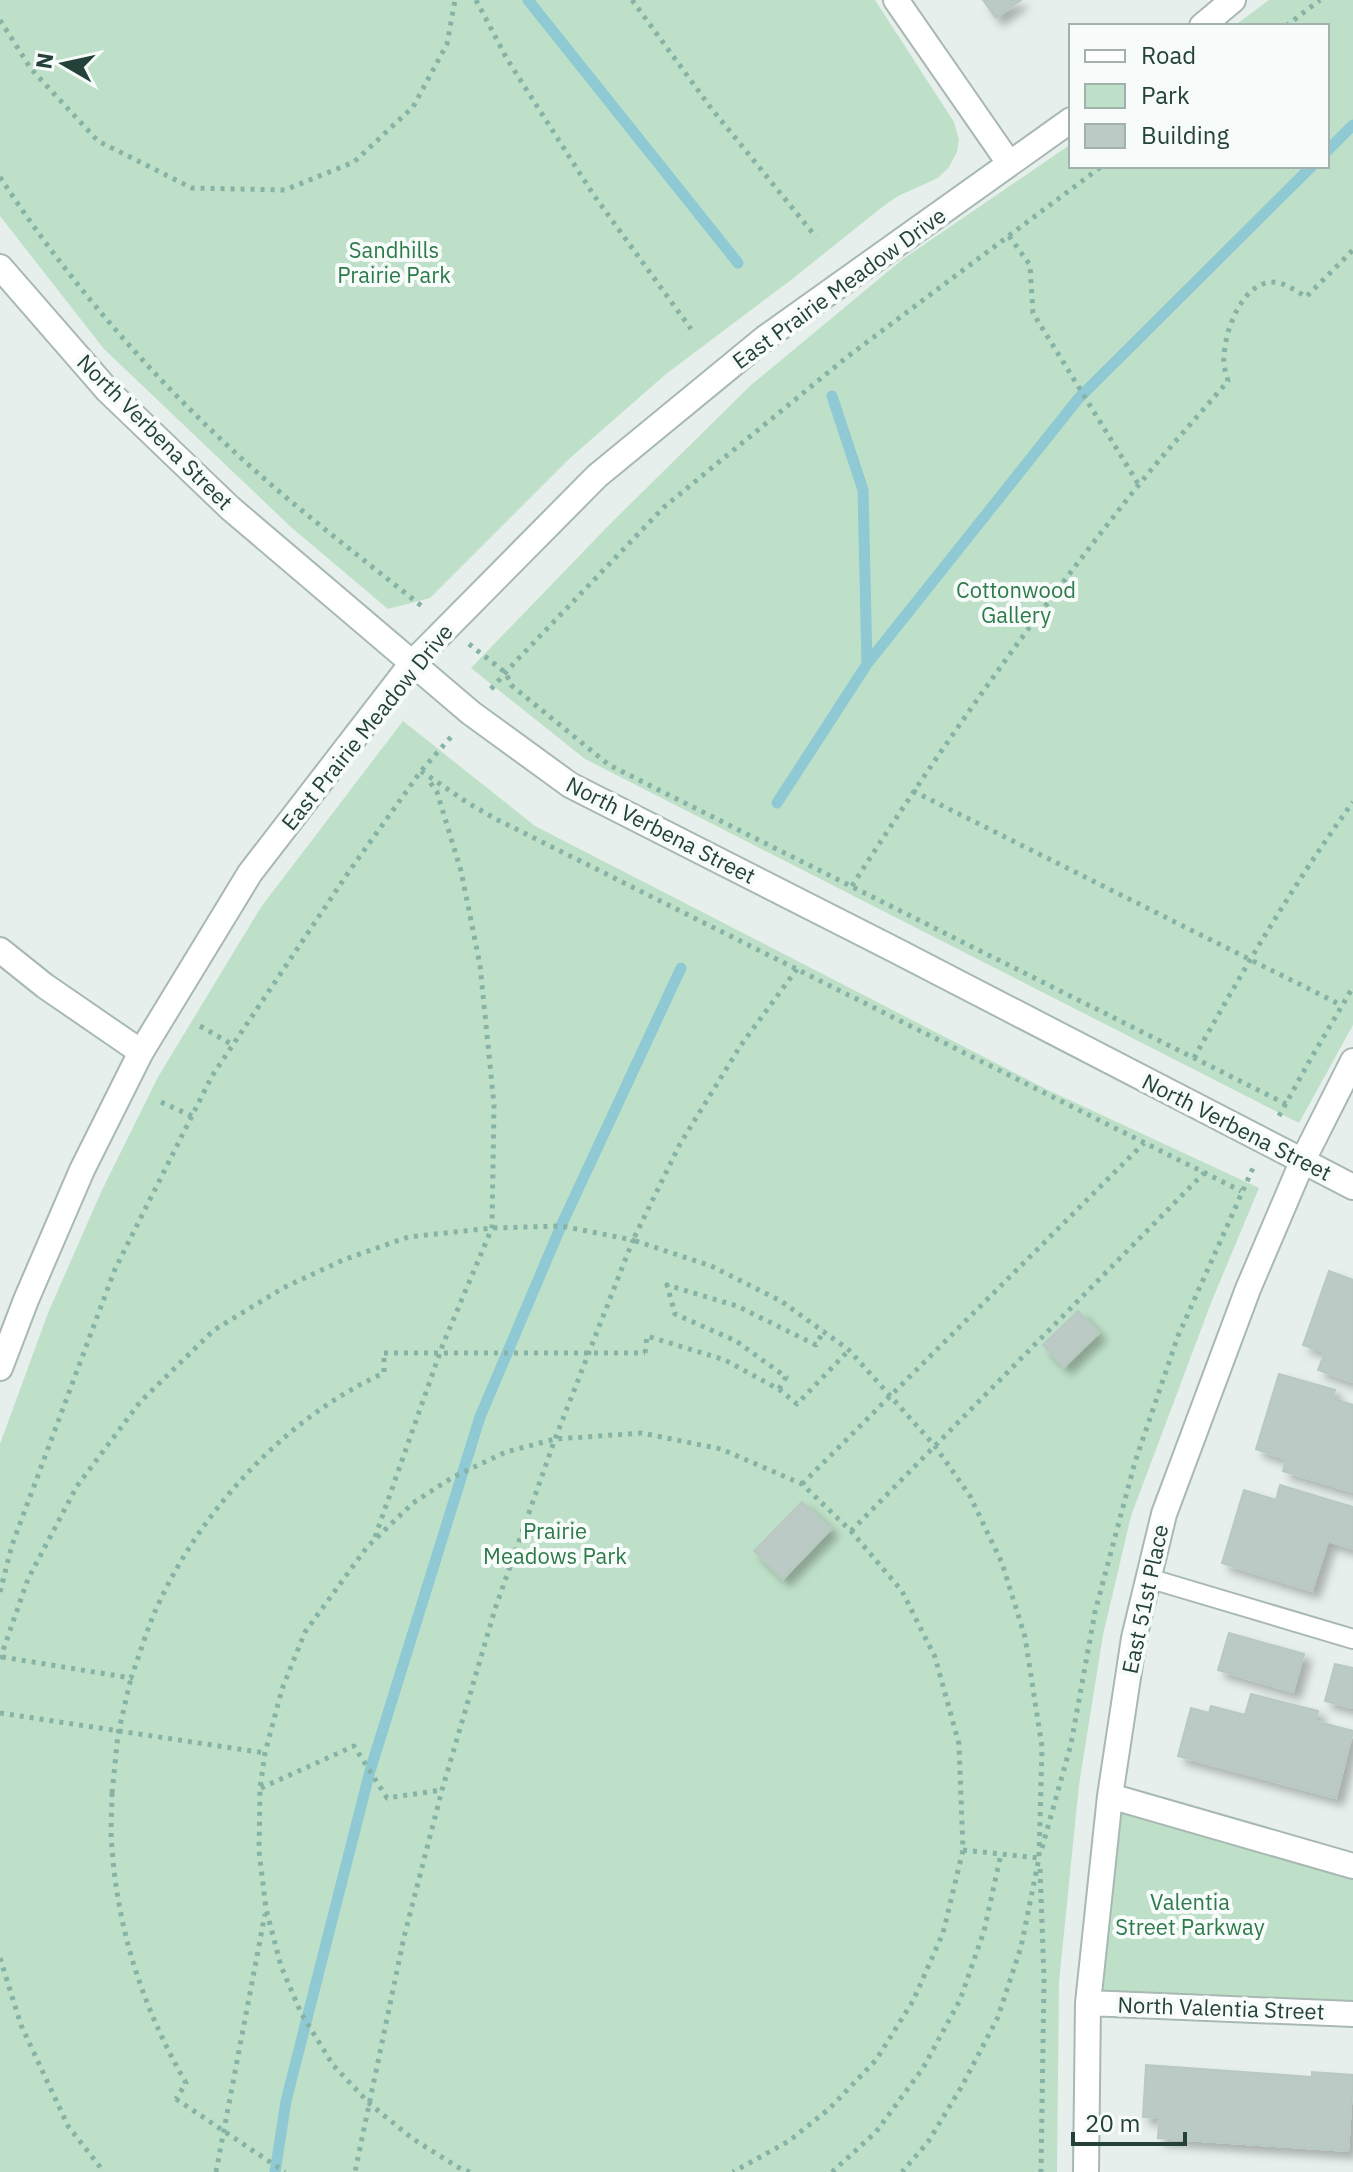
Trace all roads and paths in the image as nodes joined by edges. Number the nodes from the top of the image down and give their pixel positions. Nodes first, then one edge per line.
1 (455, 0) edge
2 (476, 0) edge
3 (632, 0) edge
4 (896, 0) edge
5 (1233, 0) edge
6 (1320, 0) edge
7 (0, 20) edge
8 (1204, 24) edge
9 (1289, 24) edge
10 (1069, 121) edge
11 (1009, 163) junction
12 (1099, 168) edge
13 (0, 177) edge
14 (1009, 236) junction
15 (816, 237) dead end
16 (1353, 250) edge
17 (0, 267) edge
18 (691, 329) dead end
19 (1139, 485) junction
20 (417, 602) dead end
21 (490, 661) dead end
22 (412, 663) junction
23 (506, 673) junction
24 (492, 689) dead end
25 (437, 754) dead end
26 (421, 771) junction
27 (913, 791) junction
28 (1353, 802) edge
29 (852, 886) junction
30 (0, 950) edge
31 (1250, 959) junction
32 (797, 969) junction
33 (1353, 987) edge
34 (1341, 1005) junction
35 (200, 1026) dead end
36 (233, 1045) junction
37 (141, 1052) junction
38 (1194, 1058) junction
39 (1353, 1061) edge
40 (161, 1102) dead end
41 (1286, 1104) junction
42 (192, 1116) junction
43 (1280, 1116) dead end
44 (1144, 1143) junction
45 (1303, 1160) junction
46 (1204, 1173) junction
47 (1248, 1180) dead end
48 (1353, 1187) edge
49 (492, 1228) junction
50 (633, 1240) junction
51 (824, 1330) junction
52 (849, 1350) junction
53 (0, 1368) edge
54 (779, 1389) junction
55 (891, 1395) junction
56 (555, 1439) junction
57 (935, 1446) junction
58 (802, 1484) junction
59 (851, 1531) junction
60 (374, 1539) junction
61 (1148, 1578) junction
62 (0, 1592) edge
63 (1353, 1639) edge
64 (1, 1658) edge
65 (131, 1678) junction
66 (0, 1713) edge
67 (265, 1753) junction
68 (260, 1788) junction
69 (442, 1790) junction
70 (1110, 1796) junction
71 (963, 1850) junction
72 (1001, 1854) junction
73 (1039, 1858) junction
74 (1353, 1866) edge
75 (266, 1909) junction
76 (0, 1958) edge
77 (1088, 2003) junction
78 (1353, 2014) edge
79 (370, 2104) junction
80 (104, 2172) edge
81 (216, 2172) edge
82 (285, 2172) edge
83 (355, 2172) edge
84 (470, 2172) edge
85 (733, 2172) edge
86 (832, 2172) edge
87 (902, 2172) edge
88 (1041, 2172) edge
89 (1086, 2172) edge

1 - 7 path
2 - 18 path
3 - 15 path
4 - 11 street
5 - 8 street
6 - 9 path
10 - 11 street, East Prairie Meadow Drive
11 - 22 street, East Prairie Meadow Drive
12 - 14 path
13 - 20 path
14 - 19 path
14 - 23 path
16 - 19 path
17 - 22 street, North Verbena Street
19 - 27 path
21 - 23 path
22 - 37 street, East Prairie Meadow Drive
22 - 45 street, North Verbena Street
23 - 24 path
23 - 29 path
25 - 26 path
26 - 32 path
26 - 36 path
26 - 49 path
27 - 29 path
27 - 31 path
28 - 31 path
29 - 38 path
30 - 37 street
31 - 34 path
31 - 38 path
32 - 44 path
32 - 50 path
33 - 34 path
34 - 41 path
35 - 36 path
36 - 42 path
37 - 53 street, East Prairie Meadow Drive
38 - 41 path
39 - 45 street, East 51st Place
40 - 42 path
41 - 43 path
42 - 62 path
44 - 46 path
44 - 55 path
45 - 48 street, North Verbena Street
45 - 61 street, East 51st Place
46 - 47 path
46 - 57 path
49 - 50 path
49 - 60 path
49 - 64 path
50 - 51 path
50 - 56 path
51 - 52 path
51 - 54 path
52 - 54 path
52 - 55 path
54 - 65 path, bridge
55 - 57 path
55 - 58 path
56 - 58 path
56 - 60 path
56 - 69 path
57 - 59 path
57 - 73 path
58 - 59 path
59 - 71 path
60 - 67 path
61 - 63 lane
61 - 70 street, East 51st Place
64 - 65 path
65 - 82 path, bridge
66 - 67 path
67 - 68 path
68 - 69 path
68 - 75 path
69 - 79 path
70 - 74 street
70 - 77 street, East 51st Place
71 - 72 path
71 - 85 path
72 - 73 path
72 - 86 path
73 - 87 path
73 - 88 path
75 - 79 path
75 - 81 path
76 - 80 path
77 - 78 street, North Valentia Street
77 - 89 street, East 51st Place
79 - 83 path
79 - 84 path

